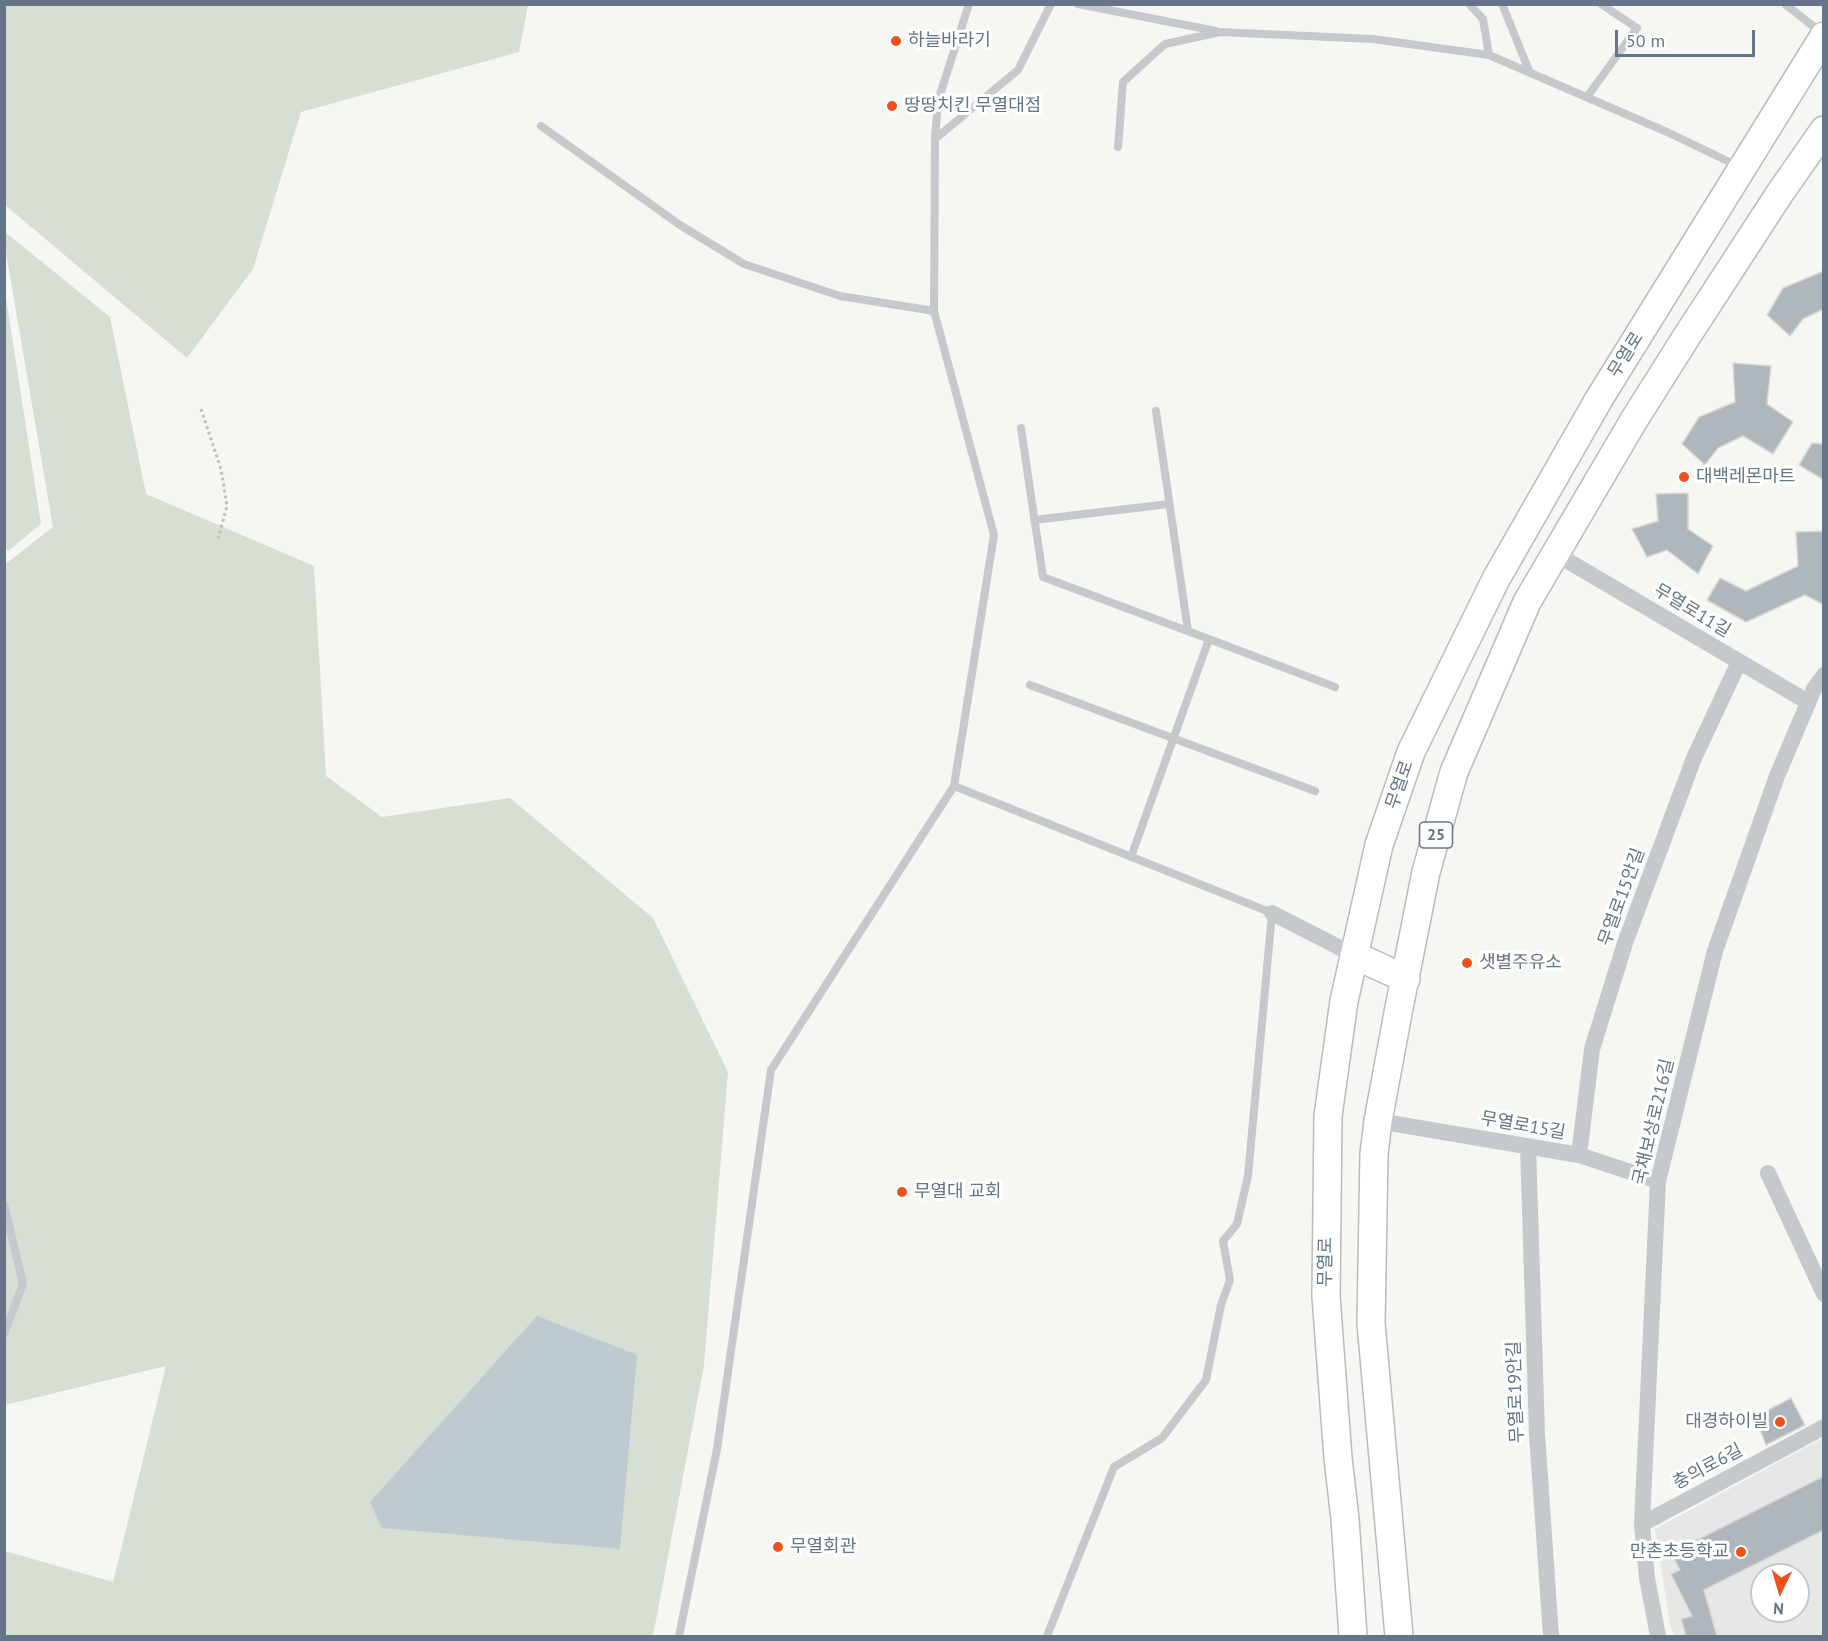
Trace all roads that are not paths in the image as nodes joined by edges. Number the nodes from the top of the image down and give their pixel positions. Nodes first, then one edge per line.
1 (969, 4) edge
2 (1051, 4) edge
3 (1078, 4) edge
4 (1469, 4) edge
5 (1502, 4) edge
6 (1601, 4) edge
7 (1785, 4) edge
8 (1220, 32) junction
9 (1824, 35) edge
10 (1489, 54) junction
11 (1530, 73) junction
12 (1587, 97) junction
13 (541, 126) dead end
14 (1824, 130) edge
15 (934, 139) junction
16 (1118, 147) dead end
17 (1741, 168) junction
18 (1669, 284) junction
19 (934, 310) junction
20 (1677, 352) junction
21 (1156, 411) dead end
22 (1021, 428) dead end
23 (1169, 504) junction
24 (1034, 520) junction
25 (1556, 554) junction
26 (1188, 631) junction
27 (1209, 639) junction
28 (1739, 662) junction
29 (1824, 675) edge
30 (1030, 685) dead end
31 (1335, 687) dead end
32 (1808, 702) junction
33 (1173, 739) junction
34 (954, 786) junction
35 (1316, 791) dead end
36 (1131, 857) junction
37 (1272, 913) junction
38 (1354, 956) junction
39 (1406, 979) junction
40 (1378, 1121) junction
41 (1528, 1146) junction
42 (1579, 1155) junction
43 (1767, 1173) dead end
44 (1658, 1181) junction
45 (4, 1204) edge
46 (1824, 1294) edge
47 (4, 1334) edge
48 (1824, 1427) edge
49 (1642, 1524) junction
50 (679, 1636) edge
51 (1047, 1636) edge
52 (1353, 1636) edge
53 (1399, 1636) edge
54 (1551, 1636) edge
55 (1658, 1636) edge

1 - 15 lane
2 - 15 lane
3 - 8 lane
4 - 10 lane
5 - 11 lane
6 - 12 lane
7 - 9 lane
8 - 10 lane
8 - 16 lane
9 - 17 main road, 무열로
10 - 11 lane
11 - 12 lane
12 - 17 lane
13 - 19 lane
14 - 20 main road, 25
15 - 19 lane
17 - 18 main road, 무열로
18 - 20 main road
18 - 38 main road, 무열로
19 - 34 lane
20 - 25 main road, 25
21 - 23 lane
22 - 24 lane
23 - 24 lane
23 - 26 lane
24 - 26 lane
25 - 28 street, 무열로11길
25 - 39 main road, 25
26 - 27 lane
27 - 31 lane
27 - 33 lane
28 - 32 street, 무열로11길
28 - 42 street, 무열로15안길
29 - 32 street, 국채보상로216길
30 - 33 lane
32 - 44 street, 국채보상로216길
33 - 35 lane
33 - 36 lane
34 - 36 lane
34 - 50 lane
36 - 37 lane
37 - 38 street
37 - 51 lane
38 - 39 main road
38 - 52 main road, 무열로
39 - 40 main road, 25
40 - 41 street, 무열로15길
40 - 53 main road, 25
41 - 42 street, 무열로15길
41 - 54 street, 무열로19안길
42 - 44 street, 무열로15길
43 - 46 street
44 - 49 street, 국채보상로216길
45 - 47 lane
48 - 49 street, 충의로6길
49 - 55 street, 국채보상로216길

